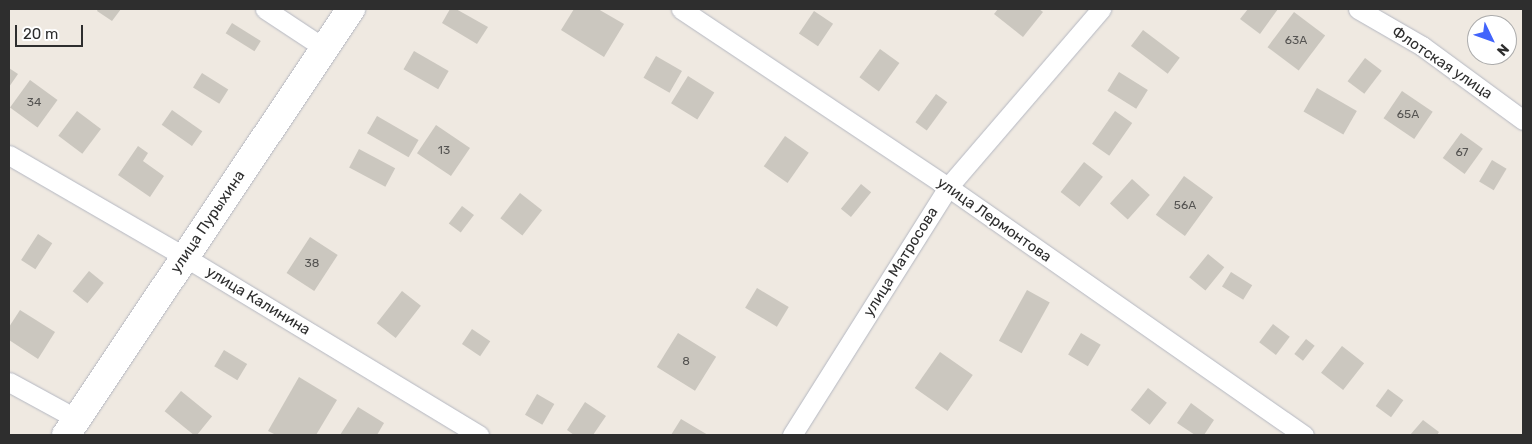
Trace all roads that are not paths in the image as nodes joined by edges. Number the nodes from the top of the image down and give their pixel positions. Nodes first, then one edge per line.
1 (266, 9) edge
2 (351, 9) edge
3 (682, 9) edge
4 (1358, 9) edge
5 (1090, 13) edge
6 (324, 48) junction
7 (1523, 120) edge
8 (9, 155) edge
9 (948, 188) junction
10 (185, 256) junction
11 (9, 382) edge
12 (71, 427) edge
13 (479, 435) edge
14 (792, 435) edge
15 (1304, 435) edge

1 - 6 street
2 - 6 street, улица Пурыхина
3 - 9 street, улица Лермонтова
4 - 7 street, Флотская улица
5 - 9 street, улица Матросова
6 - 10 street, улица Пурыхина
8 - 10 street, улица Калинина
9 - 14 street, улица Матросова
9 - 15 street, улица Лермонтова
10 - 12 street, улица Пурыхина
10 - 13 street, улица Калинина
11 - 12 street

